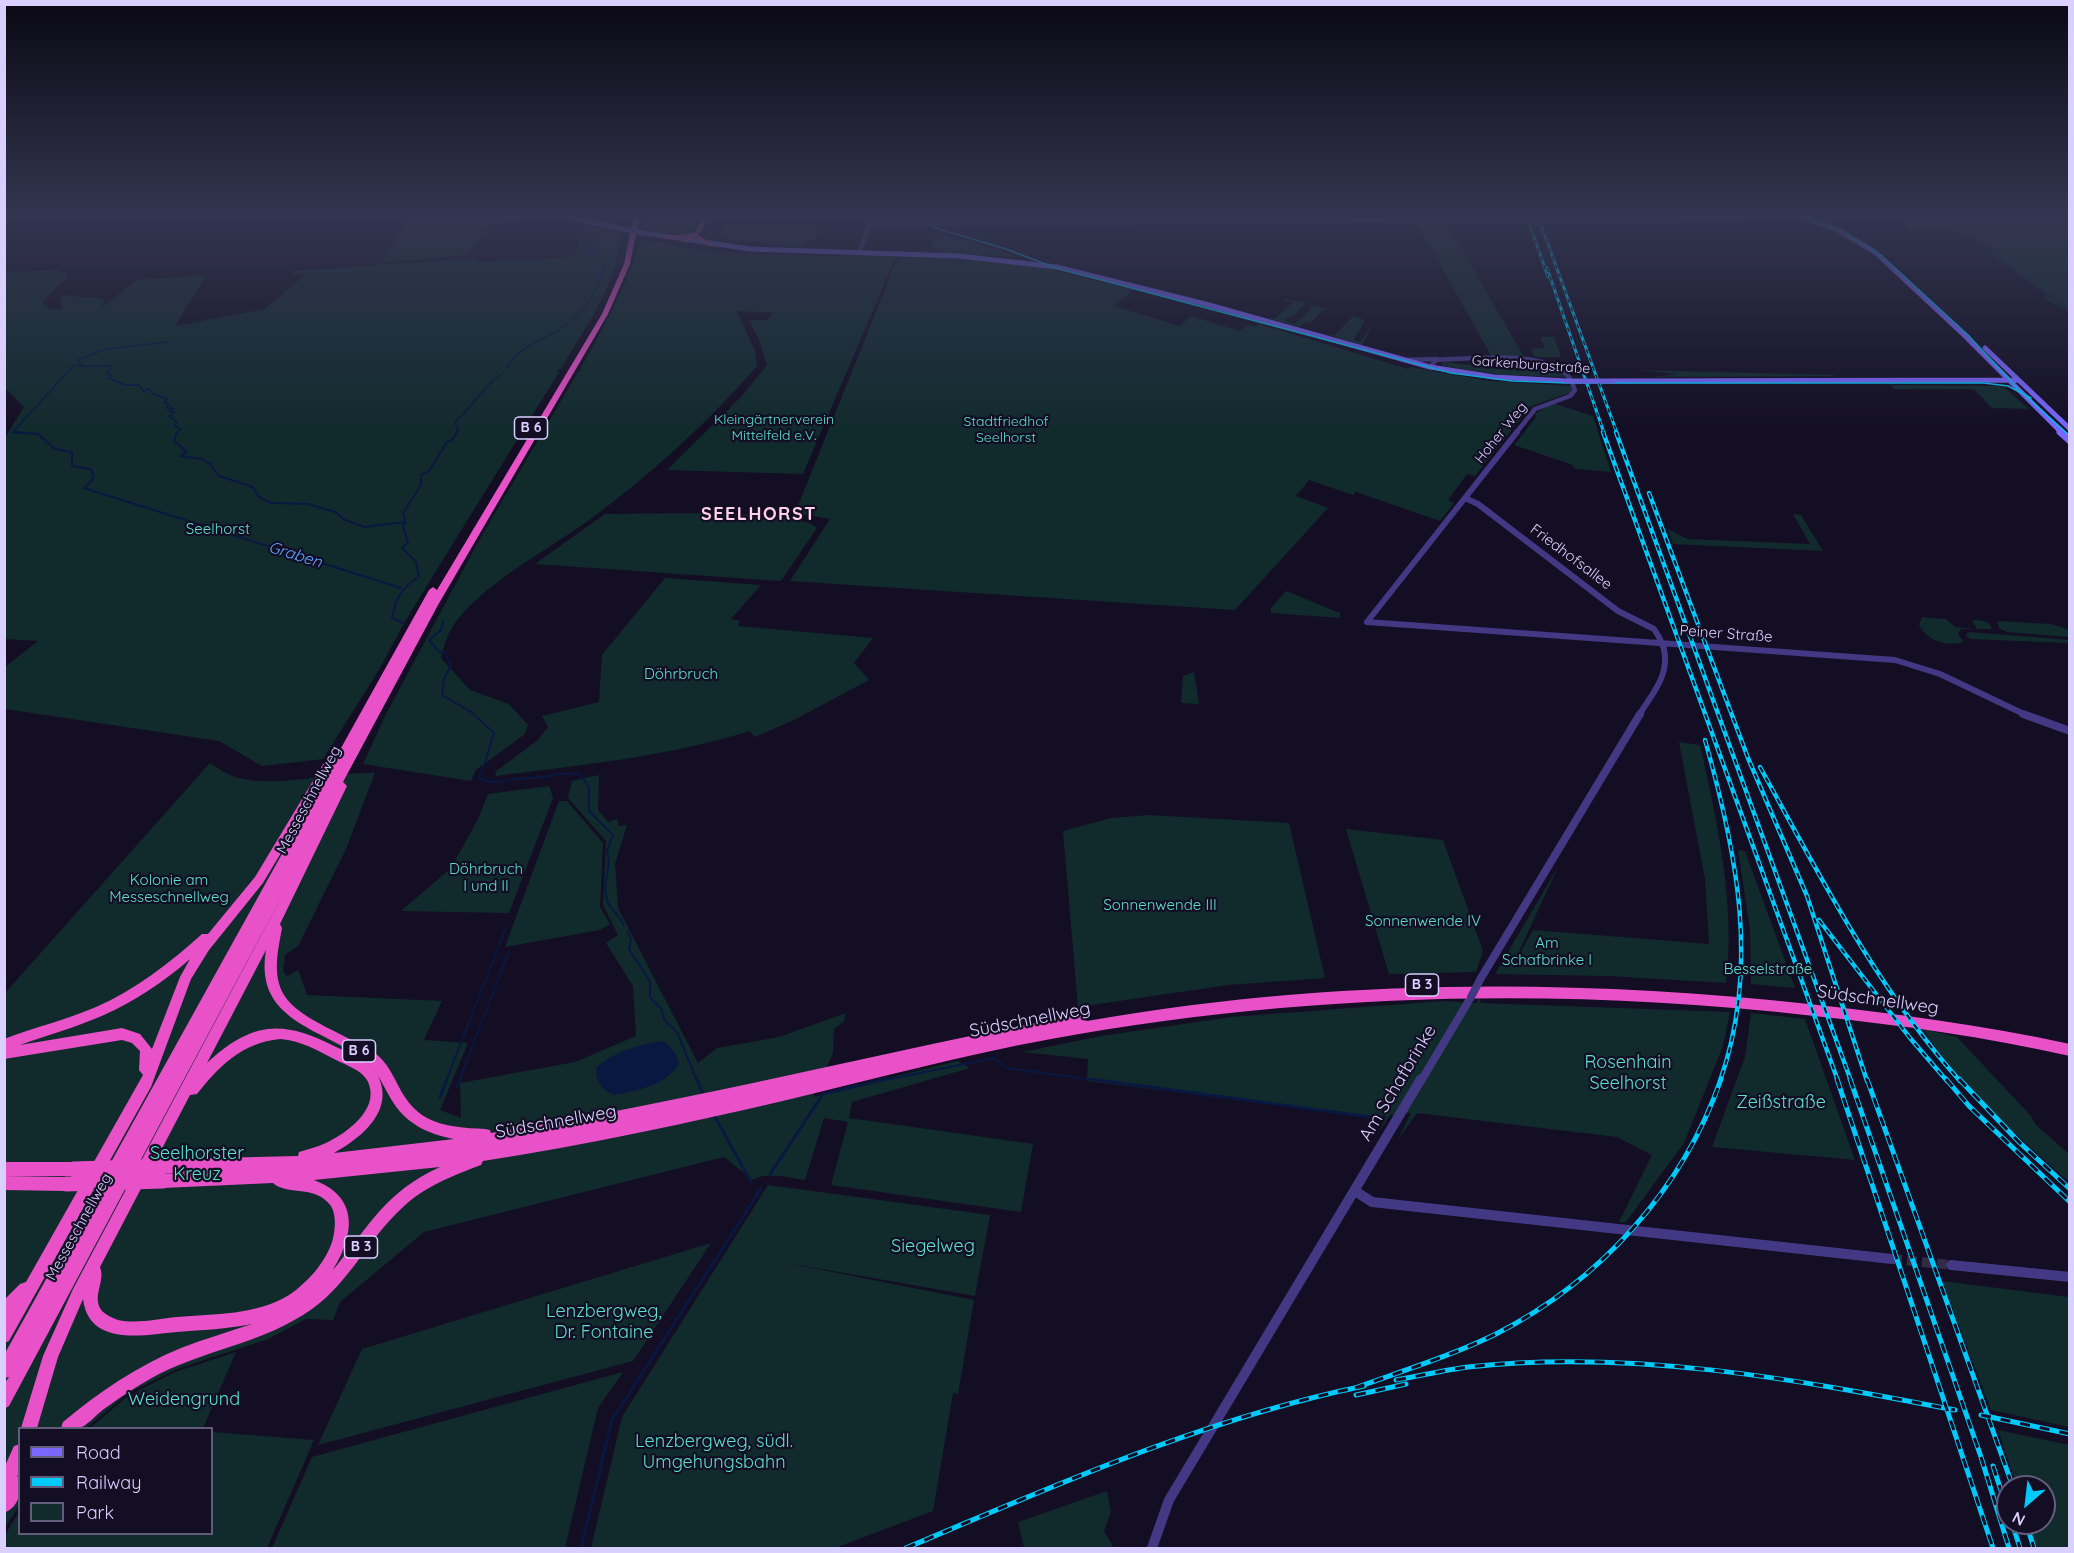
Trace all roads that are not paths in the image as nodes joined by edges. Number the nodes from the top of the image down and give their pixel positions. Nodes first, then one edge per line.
1 (611, 286) edge
2 (617, 286) edge
3 (1136, 286) edge
4 (1912, 286) edge
5 (1919, 286) edge
6 (1402, 360) junction
7 (1444, 360) junction
8 (1433, 368) junction
9 (2006, 380) junction
10 (2018, 380) junction
11 (2070, 429) edge
12 (2070, 441) edge
13 (1465, 498) junction
14 (1367, 622) joint
15 (1659, 637) joint
16 (373, 699) junction
17 (2070, 731) edge
18 (359, 741) junction
19 (234, 910) junction
20 (280, 911) junction
21 (2070, 1043) edge
22 (6, 1050) edge
23 (2070, 1050) edge
24 (798, 1085) junction
25 (135, 1099) junction
26 (172, 1117) junction
27 (514, 1142) junction
28 (4, 1169) edge
29 (262, 1171) junction
30 (4, 1183) edge
31 (1355, 1191) junction
32 (105, 1243) junction
33 (1892, 1259) tunnel mouth
34 (1951, 1265) tunnel mouth
35 (39, 1272) junction
36 (2070, 1277) edge
37 (4, 1311) edge
38 (4, 1336) edge
39 (4, 1371) edge
40 (4, 1401) edge
41 (29, 1427) edge
42 (70, 1427) edge
43 (18, 1456) edge
44 (4, 1487) edge
45 (18, 1487) edge
46 (4, 1505) edge
47 (1152, 1548) edge

1 - 16 highway, Messeschnellweg / B 6
2 - 18 highway, Messeschnellweg / B 6
3 - 6 main road, Garkenburgstraße
4 - 9 main road
5 - 10 main road
6 - 7 street
6 - 8 main road, Garkenburgstraße
7 - 8 street
7 - 13 street, Hoher Weg
8 - 9 main road, Garkenburgstraße, bridge
9 - 10 main road, Garkenburgstraße
9 - 12 main road
10 - 11 main road
13 - 14 street, Hoher Weg
13 - 15 street, Friedhofsallee
14 - 17 street, Peiner Straße
15 - 31 street, Am Schafbrinke, bridge
16 - 19 highway, B 6
16 - 39 highway, Messeschnellweg
18 - 20 highway, B 6
18 - 40 highway, Messeschnellweg
19 - 22 highway
19 - 25 highway, B 6
20 - 26 highway
20 - 27 highway, B 6
21 - 24 highway, Südschnellweg / B 3
22 - 25 highway
23 - 24 highway, Südschnellweg / B 3
24 - 27 highway, Südschnellweg / B 3
25 - 35 highway
26 - 29 highway
26 - 32 highway
27 - 29 highway, Südschnellweg
27 - 42 highway, B 3
28 - 29 highway, Südschnellweg, bridge
29 - 30 highway, Südschnellweg, bridge
29 - 32 highway
31 - 33 street
31 - 47 street, Am Schafbrinke
32 - 41 highway
34 - 36 street
35 - 37 highway
35 - 38 highway
43 - 44 highway
45 - 46 highway

